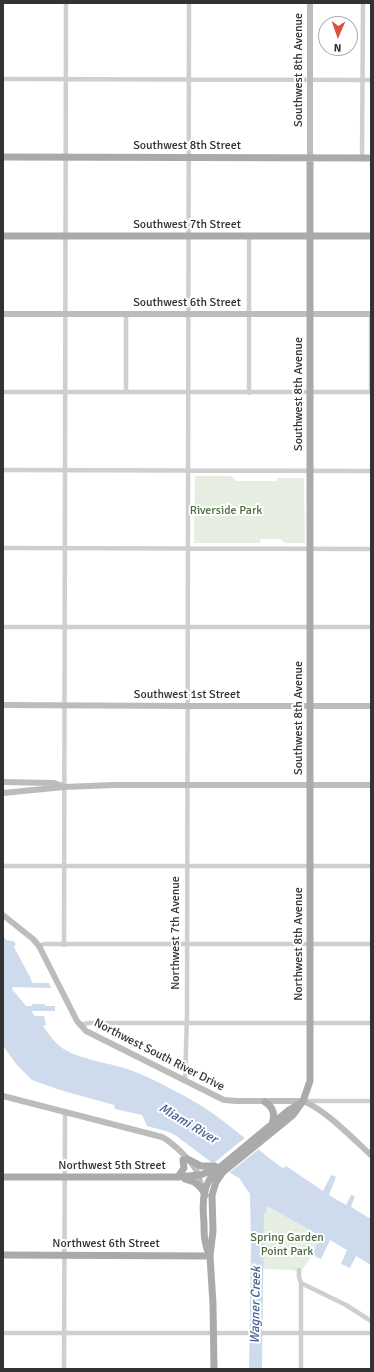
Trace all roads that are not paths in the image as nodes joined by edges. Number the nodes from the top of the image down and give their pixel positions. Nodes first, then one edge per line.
1 (66, 3) edge
2 (188, 3) edge
3 (310, 3) edge
4 (363, 3) edge
5 (3, 79) edge
6 (65, 79) junction
7 (188, 79) junction
8 (310, 80) junction
9 (362, 80) junction
10 (371, 80) edge
11 (3, 157) edge
12 (66, 157) junction
13 (189, 158) junction
14 (310, 158) junction
15 (362, 158) junction
16 (371, 158) edge
17 (3, 236) edge
18 (65, 236) junction
19 (188, 236) junction
20 (249, 236) junction
21 (310, 236) junction
22 (371, 236) edge
23 (3, 314) edge
24 (65, 314) junction
25 (126, 314) junction
26 (188, 314) junction
27 (249, 314) junction
28 (311, 314) junction
29 (371, 314) edge
30 (371, 391) edge
31 (3, 392) edge
32 (65, 392) junction
33 (126, 392) junction
34 (188, 392) junction
35 (249, 393) junction
36 (310, 393) junction
37 (3, 470) edge
38 (65, 470) junction
39 (188, 471) junction
40 (310, 471) junction
41 (371, 471) edge
42 (3, 548) edge
43 (65, 548) junction
44 (188, 549) junction
45 (310, 549) junction
46 (371, 549) edge
47 (3, 627) edge
48 (64, 627) junction
49 (187, 627) junction
50 (310, 627) junction
51 (371, 627) edge
52 (3, 705) edge
53 (64, 705) junction
54 (310, 705) junction
55 (187, 706) junction
56 (371, 706) edge
57 (3, 782) edge
58 (187, 785) junction
59 (310, 785) junction
60 (371, 785) edge
61 (64, 787) junction
62 (3, 793) edge
63 (3, 866) edge
64 (64, 866) junction
65 (187, 866) junction
66 (310, 866) junction
67 (371, 866) edge
68 (3, 915) edge
69 (64, 944) junction
70 (187, 944) junction
71 (310, 944) junction
72 (371, 944) edge
73 (39, 946) junction
74 (187, 1022) junction
75 (310, 1023) junction
76 (371, 1023) edge
77 (79, 1025) junction
78 (185, 1081) junction
79 (3, 1096) edge
80 (302, 1101) junction
81 (371, 1101) edge
82 (265, 1102) junction
83 (65, 1111) junction
84 (272, 1124) junction
85 (266, 1134) junction
86 (371, 1155) edge
87 (185, 1160) junction
88 (210, 1174) junction
89 (197, 1176) junction
90 (3, 1177) edge
91 (64, 1177) junction
92 (178, 1177) junction
93 (204, 1191) junction
94 (212, 1240) junction
95 (3, 1255) edge
96 (64, 1255) junction
97 (210, 1256) junction
98 (299, 1270) dead end
99 (301, 1283) junction
100 (371, 1321) edge
101 (3, 1333) edge
102 (64, 1333) junction
103 (371, 1333) edge
104 (214, 1334) junction
105 (301, 1334) junction
106 (64, 1369) edge
107 (214, 1369) edge
108 (302, 1369) edge

1 - 6 street
2 - 7 street, Northwest 7th Avenue
3 - 8 street, Southwest 8th Avenue
4 - 9 street
5 - 6 street
6 - 7 street
6 - 12 street
7 - 8 street
7 - 13 street, Northwest 7th Avenue
8 - 9 street
8 - 14 street, Southwest 8th Avenue
9 - 10 street
9 - 15 street
11 - 12 main road, Southwest 8th Street
12 - 13 main road, Southwest 8th Street
12 - 18 street
13 - 14 main road, Southwest 8th Street
13 - 19 street, Northwest 7th Avenue
14 - 15 main road, Southwest 8th Street
14 - 21 main road, Southwest 8th Avenue
15 - 16 main road, Southwest 8th Street
17 - 18 main road, Southwest 7th Street
18 - 19 main road, Southwest 7th Street
18 - 24 street
19 - 20 main road, Southwest 7th Street
19 - 26 street, Northwest 7th Avenue
20 - 21 main road, Southwest 7th Street
20 - 27 street
21 - 22 main road, Southwest 7th Street
21 - 28 main road, Southwest 8th Avenue
23 - 24 street, Southwest 6th Street
24 - 25 street, Southwest 6th Street
24 - 32 street
25 - 26 street, Southwest 6th Street
25 - 33 street
26 - 27 street, Southwest 6th Street
26 - 34 street, Northwest 7th Avenue
27 - 28 street, Southwest 6th Street
27 - 35 street
28 - 29 street, Southwest 6th Street
28 - 36 main road, Southwest 8th Avenue
29 - 30 street
30 - 36 street
31 - 32 street
32 - 33 street
32 - 38 street
33 - 34 street
34 - 35 street
34 - 39 street, Northwest 7th Avenue
35 - 36 street
36 - 40 main road, Southwest 8th Avenue
37 - 38 street
38 - 39 street
38 - 43 street
39 - 40 street
39 - 44 street, Northwest 7th Avenue
40 - 41 street
40 - 45 main road, Southwest 8th Avenue
42 - 43 street
43 - 44 street
43 - 48 street
44 - 45 street
44 - 49 street, Northwest 7th Avenue
45 - 46 street
45 - 50 main road, Southwest 8th Avenue
47 - 48 street
48 - 49 street
48 - 53 street
49 - 50 street
49 - 55 street, Northwest 7th Avenue
50 - 51 street
50 - 54 main road, Southwest 8th Avenue
52 - 53 street, Southwest 1st Street
53 - 55 street, Southwest 1st Street
53 - 61 street
54 - 55 street, Southwest 1st Street
54 - 56 street, Southwest 1st Street
54 - 59 main road, Southwest 8th Avenue
55 - 58 street, Northwest 7th Avenue
57 - 61 street
58 - 59 street
58 - 61 street
58 - 65 street, Northwest 7th Avenue
59 - 60 street
59 - 66 main road, Northwest 8th Avenue
61 - 62 street
61 - 64 street
63 - 64 street
64 - 65 street
64 - 69 street
65 - 66 street
65 - 70 street, Northwest 7th Avenue
66 - 67 street
66 - 71 main road, Northwest 8th Avenue
68 - 73 street, Northwest South River Drive
69 - 70 street
69 - 73 street
70 - 71 street
70 - 74 street, Northwest 7th Avenue
71 - 72 street
71 - 75 main road, Northwest 8th Avenue
73 - 77 street, Northwest South River Drive
74 - 75 street
74 - 77 street
74 - 78 street, Northwest 7th Avenue
75 - 76 street
75 - 80 main road, Northwest 8th Avenue
77 - 78 street, Northwest South River Drive
78 - 82 street, Northwest South River Drive
79 - 83 street
80 - 81 street
80 - 82 street, Northwest South River Drive
80 - 84 main road
80 - 85 main road
80 - 86 street, Northwest South River Drive
82 - 84 main road
83 - 87 street
83 - 91 street
84 - 85 main road
85 - 88 main road, Northwest 5th Street
85 - 88 main road
87 - 88 main road
87 - 89 street
87 - 92 main road
88 - 89 main road, Northwest 5th Street
88 - 93 main road
88 - 94 main road
89 - 92 main road, Northwest 5th Street
89 - 93 street
90 - 91 main road, Northwest 5th Street
91 - 92 main road, Northwest 5th Street
91 - 96 street
92 - 93 main road
93 - 94 main road
93 - 97 main road
94 - 97 main road
95 - 96 main road, Northwest 6th Street
96 - 97 main road, Northwest 6th Street
96 - 102 street
97 - 104 main road
98 - 99 street
99 - 100 street
99 - 105 street
101 - 102 street
102 - 104 street
102 - 106 street
103 - 105 street
104 - 105 street
104 - 107 main road
105 - 108 street

